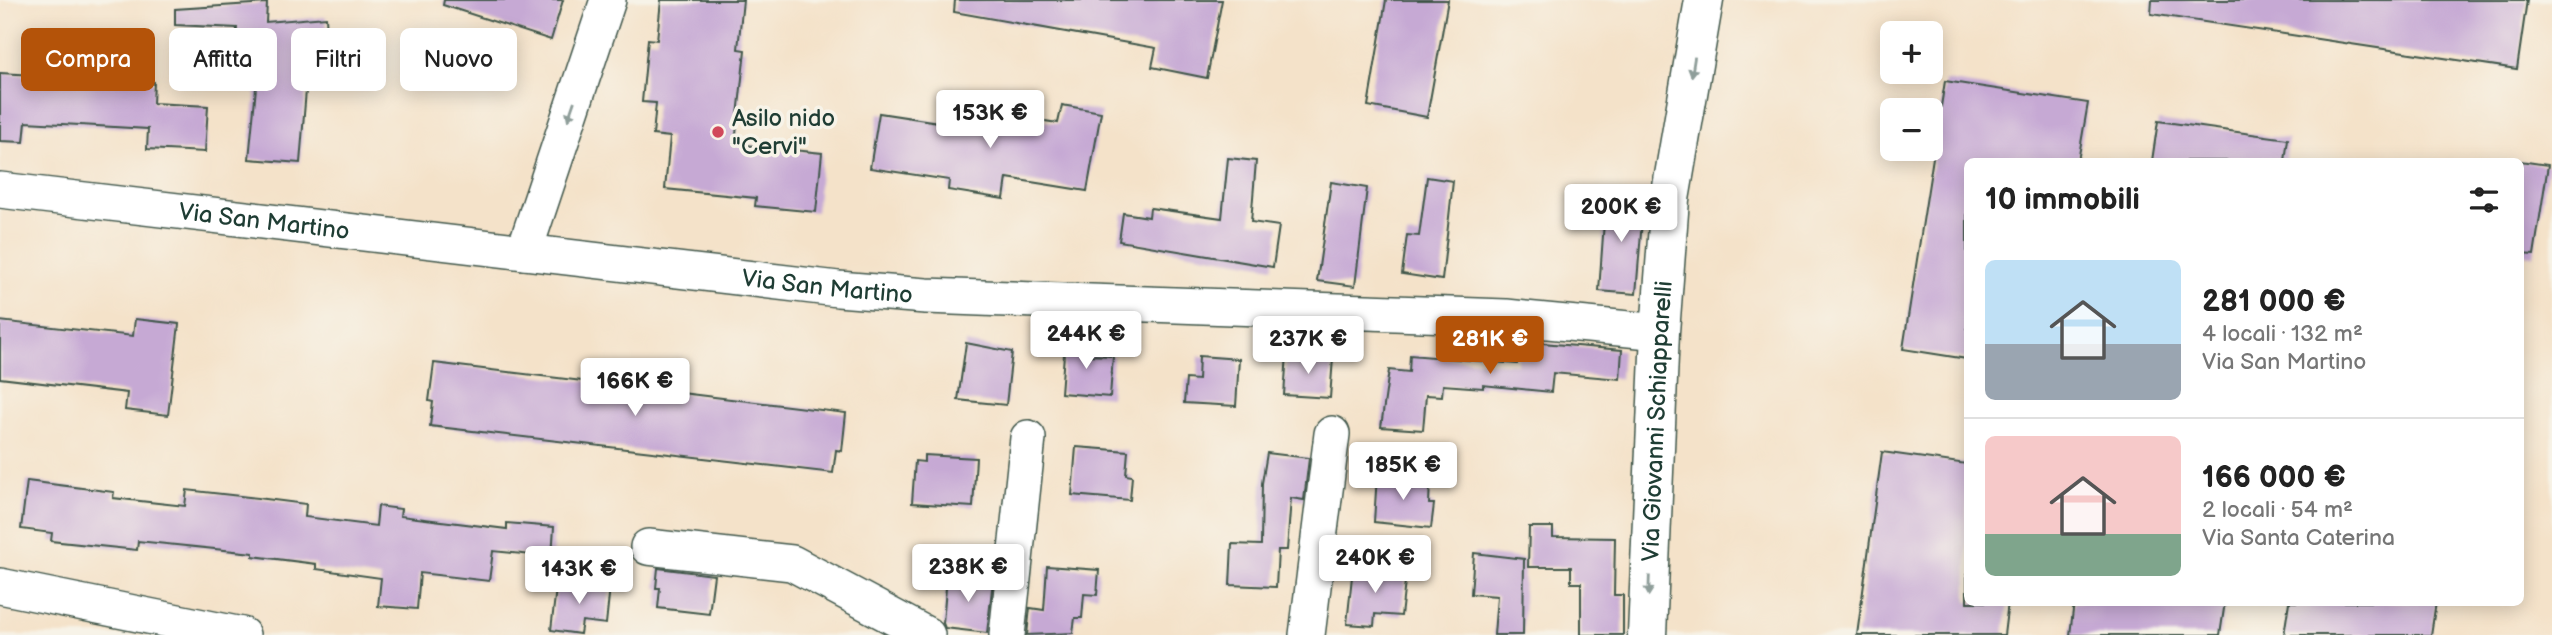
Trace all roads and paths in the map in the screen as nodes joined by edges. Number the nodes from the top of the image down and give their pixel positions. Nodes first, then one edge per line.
1 (608, 0) edge
2 (1704, 0) edge
3 (0, 190) edge
4 (524, 252) junction
5 (1660, 332) junction
6 (1332, 434) dead end
7 (1028, 438) dead end
8 (648, 547) dead end
9 (0, 586) edge
10 (242, 635) edge
11 (927, 635) edge
12 (1007, 635) edge
13 (1307, 635) edge
14 (1647, 635) edge

1 -> 4 street
2 -> 5 street, Via Giovanni Schiapparelli
3 - 4 street, Via San Martino
4 - 5 street, Via San Martino
5 -> 14 street, Via Giovanni Schiapparelli
6 - 13 street
7 - 12 street
8 - 11 street
9 - 10 street

